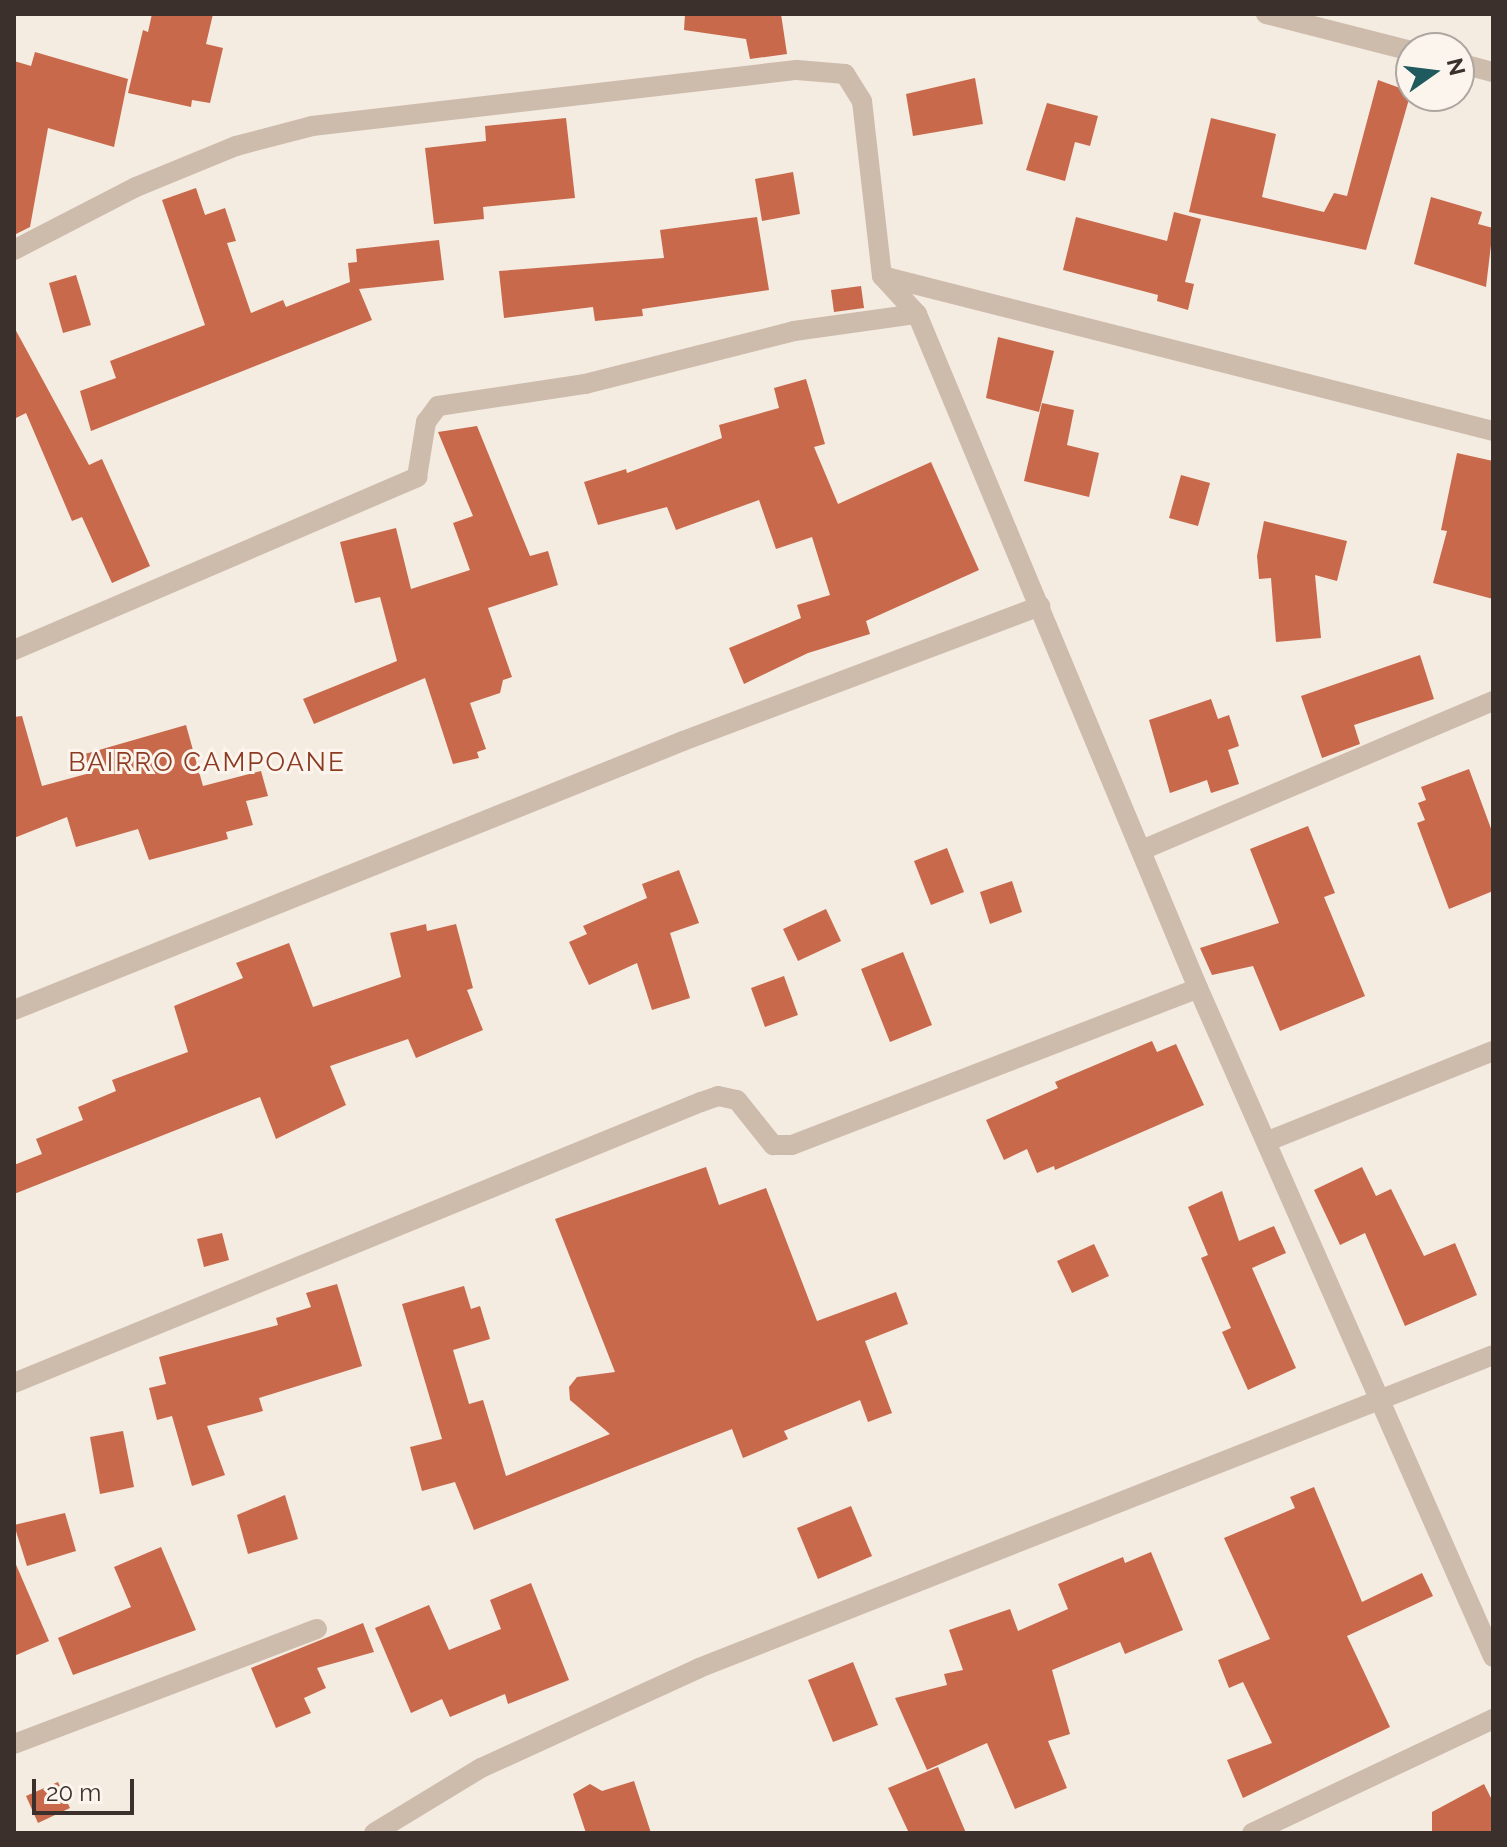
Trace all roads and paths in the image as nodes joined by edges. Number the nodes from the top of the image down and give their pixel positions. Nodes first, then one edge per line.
1 (1266, 14) edge
2 (1395, 47) edge
3 (14, 250) edge
4 (882, 276) junction
5 (917, 314) junction
6 (1493, 431) edge
7 (1040, 606) junction
8 (14, 650) edge
9 (1493, 701) edge
10 (1142, 850) junction
11 (1198, 988) junction
12 (14, 1010) edge
13 (1493, 1051) edge
14 (1268, 1141) junction
15 (1493, 1355) edge
16 (14, 1383) edge
17 (1383, 1402) junction
18 (317, 1629) dead end
19 (1493, 1657) edge
20 (1493, 1719) edge
21 (14, 1744) edge
22 (374, 1833) edge
23 (1252, 1833) edge

1 - 2 street
3 - 4 street
4 - 5 street
4 - 6 street
5 - 7 street
5 - 8 street
7 - 10 street
7 - 12 street
9 - 10 street
10 - 11 street
11 - 14 street
11 - 16 street
13 - 14 street
14 - 17 street
15 - 17 street
17 - 19 street
17 - 22 street
18 - 21 street
20 - 23 street

